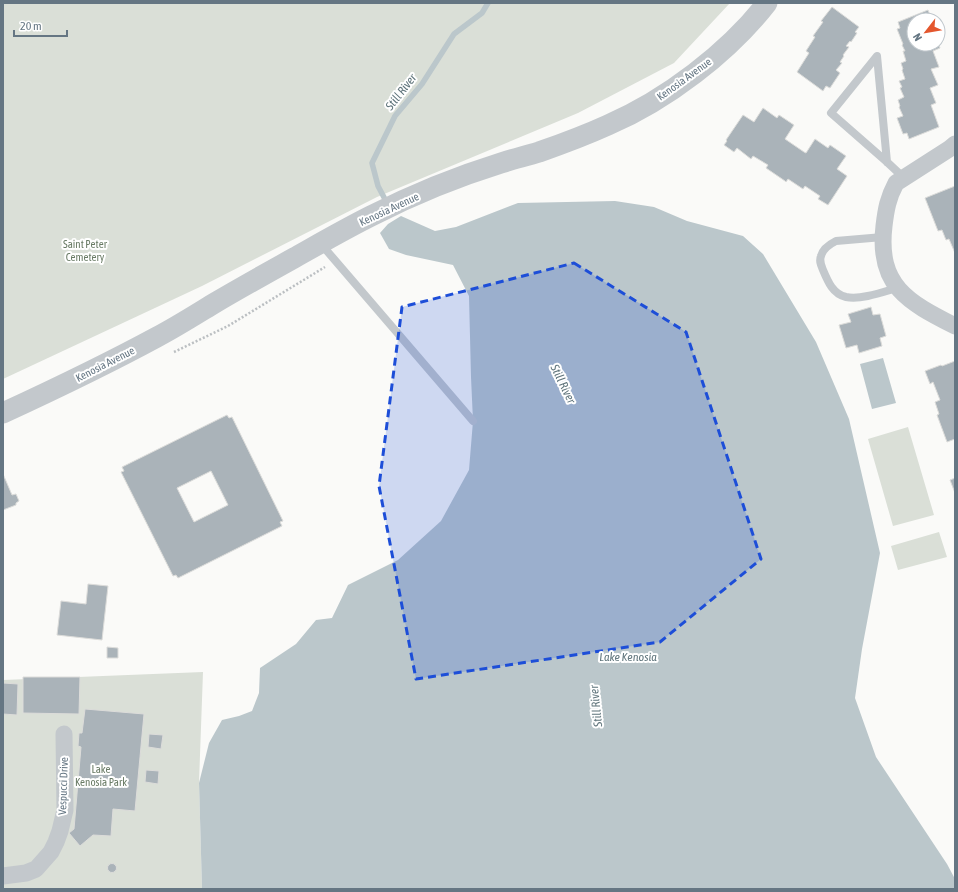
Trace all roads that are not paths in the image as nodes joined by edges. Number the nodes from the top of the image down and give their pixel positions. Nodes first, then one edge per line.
1 (767, 3) edge
2 (955, 144) edge
3 (887, 162) junction
4 (904, 177) junction
5 (883, 237) junction
6 (321, 243) junction
7 (898, 288) junction
8 (955, 326) edge
9 (3, 413) edge
10 (473, 421) dead end
11 (64, 734) dead end
12 (3, 876) edge

1 - 6 street, Kenosia Avenue
2 - 4 street
3 - 3 lane
3 - 4 lane
4 - 5 street
5 - 7 street
5 - 7 lane
6 - 9 street, Kenosia Avenue
6 - 10 lane
7 - 8 street
11 - 12 street, Vespucci Drive

